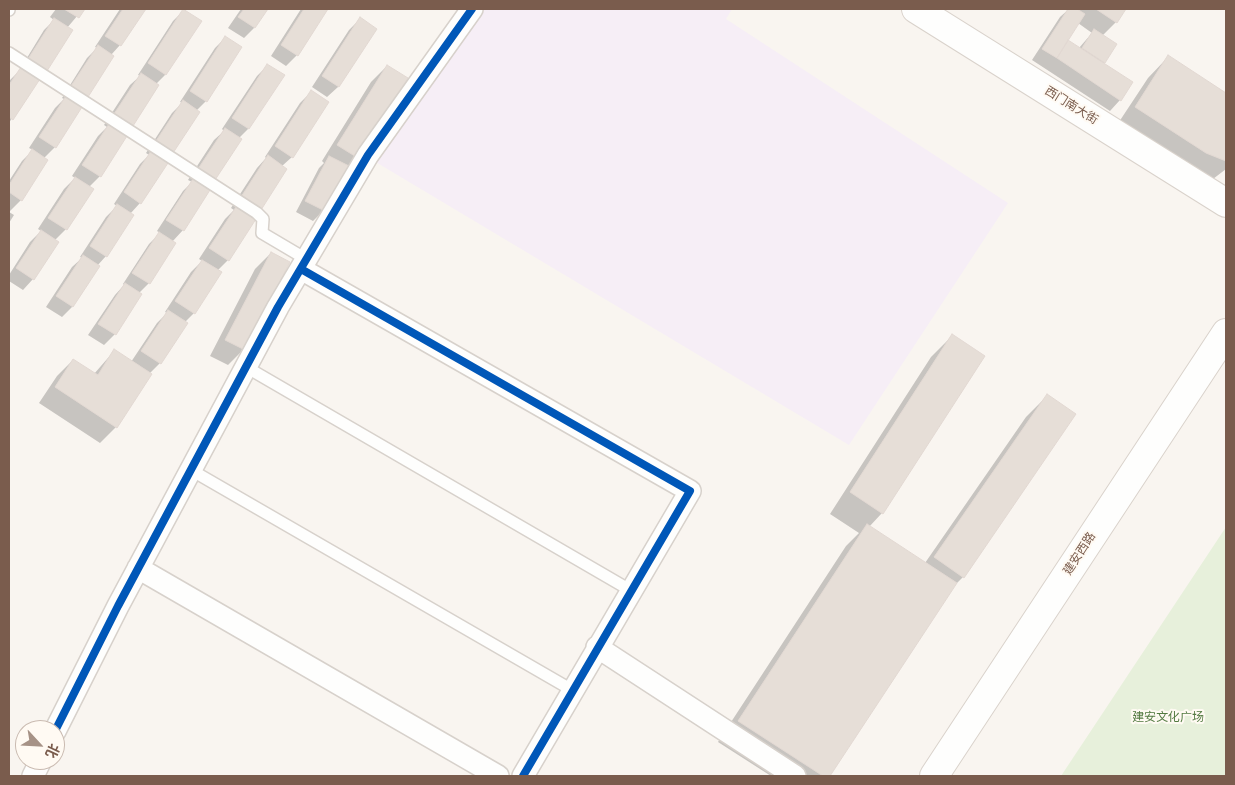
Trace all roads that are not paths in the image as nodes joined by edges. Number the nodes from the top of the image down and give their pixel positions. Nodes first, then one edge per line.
1 (472, 9) edge
2 (916, 9) edge
3 (9, 52) edge
4 (1226, 203) edge
5 (304, 264) junction
6 (1226, 333) edge
7 (246, 367) junction
8 (191, 470) junction
9 (138, 568) junction
10 (630, 590) junction
11 (597, 647) junction
12 (572, 690) junction
13 (61, 720) edge
14 (498, 776) edge
15 (522, 776) edge
16 (795, 776) edge
17 (934, 776) edge

1 - 5 street
2 - 4 main road, 西门南大街
3 - 5 lane
5 - 7 street
5 - 10 street
6 - 17 main road, 建安西路
7 - 8 street
7 - 10 lane
8 - 9 street
8 - 12 lane
9 - 13 street
9 - 14 street
10 - 11 street
11 - 12 street
11 - 16 street
12 - 15 street

